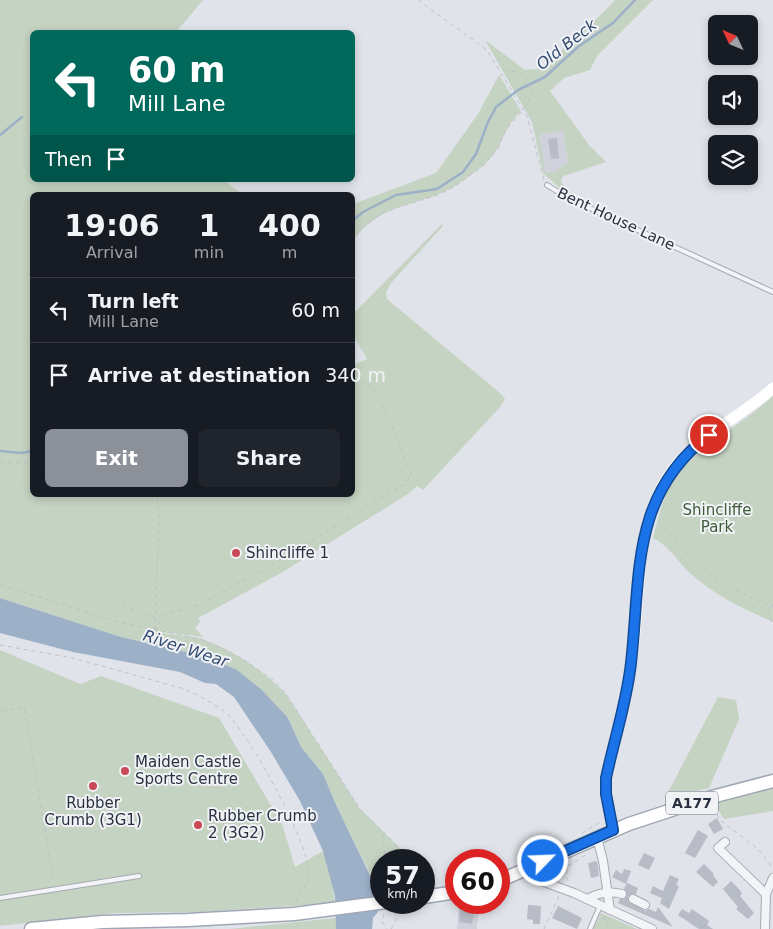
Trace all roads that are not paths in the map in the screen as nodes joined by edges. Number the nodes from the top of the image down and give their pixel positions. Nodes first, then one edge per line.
1 (548, 185) road end
2 (773, 292) edge
3 (773, 388) edge
4 (773, 782) edge
5 (613, 830) junction
6 (597, 837) junction
7 (725, 842) dead end
8 (523, 870) junction
9 (139, 876) dead end
10 (510, 876) edge
11 (773, 878) edge
12 (607, 893) junction
13 (622, 894) dead end
14 (766, 894) junction
15 (0, 898) edge
16 (587, 899) junction
17 (633, 899) dead end
18 (645, 905) dead end
19 (600, 906) junction
20 (370, 907) edge
21 (610, 910) junction
22 (190, 925) edge
23 (31, 929) edge
24 (590, 929) edge
25 (652, 929) edge
26 (765, 929) edge

1 - 2 lane, Bent House Lane
3 - 5 main road
4 - 5 main road, A177
5 - 6 main road, A177
6 - 8 main road, A177
6 - 12 street
7 - 14 street
8 - 10 main road, A177
8 - 16 street
9 - 15 lane
11 - 14 street
12 - 13 street
12 - 16 street
12 - 21 street
14 - 26 street
16 - 19 street
17 - 18 street
19 - 21 street
19 - 24 lane
20 - 22 main road
21 - 25 street
22 - 23 main road

